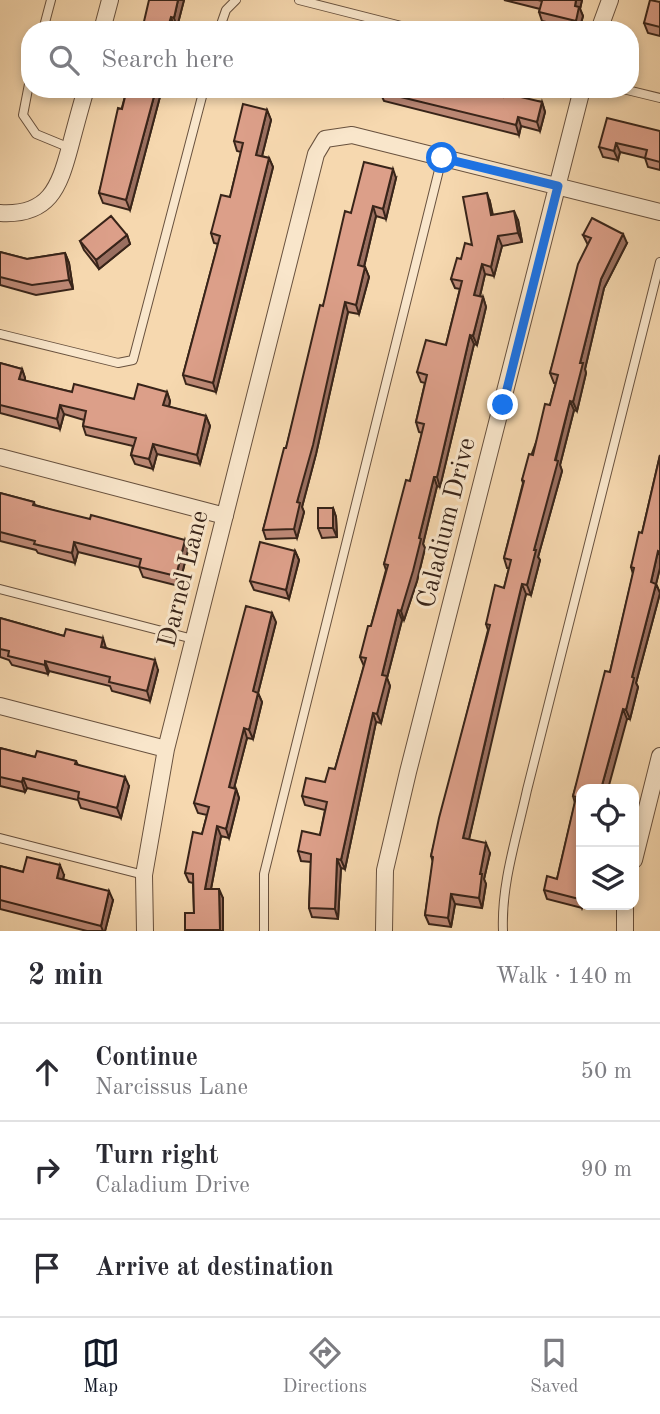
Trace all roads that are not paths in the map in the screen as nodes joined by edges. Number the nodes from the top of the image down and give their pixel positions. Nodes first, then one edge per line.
1 (51, 0) edge
2 (110, 0) edge
3 (236, 0) edge
4 (299, 0) edge
5 (610, 0) edge
6 (45, 21) edge
7 (104, 21) edge
8 (222, 21) edge
9 (382, 21) edge
10 (602, 21) edge
11 (639, 93) edge
12 (26, 98) edge
13 (84, 98) edge
14 (202, 98) edge
15 (580, 98) edge
16 (660, 99) edge
17 (70, 148) junction
18 (442, 158) junction
19 (558, 186) junction
20 (660, 212) edge
21 (0, 213) edge
22 (660, 262) edge
23 (0, 334) edge
24 (0, 457) edge
25 (225, 516) junction
26 (0, 589) edge
27 (193, 639) junction
28 (0, 706) edge
29 (166, 749) junction
30 (660, 756) edge
31 (0, 838) edge
32 (637, 847) edge
33 (144, 875) junction
34 (625, 910) edge
35 (145, 931) edge
36 (264, 931) edge
37 (384, 931) edge
38 (503, 931) edge
39 (625, 931) edge

1 - 6 lane
2 - 7 street
3 - 8 lane
4 - 9 lane
5 - 10 street
11 - 16 lane
12 - 17 lane
13 - 17 street
14 - 23 lane
15 - 19 street, Caladium Drive
17 - 21 street
18 - 19 street
18 - 25 street, Darnel Lane
18 - 36 lane
19 - 20 street
19 - 37 street, Caladium Drive
22 - 38 lane
24 - 25 street
25 - 27 street, Darnel Lane
26 - 27 lane
27 - 29 street, Darnel Lane
28 - 29 street
29 - 33 street, Darnel Lane
30 - 32 street
31 - 33 lane
33 - 35 street, Darnel Lane
34 - 39 street

